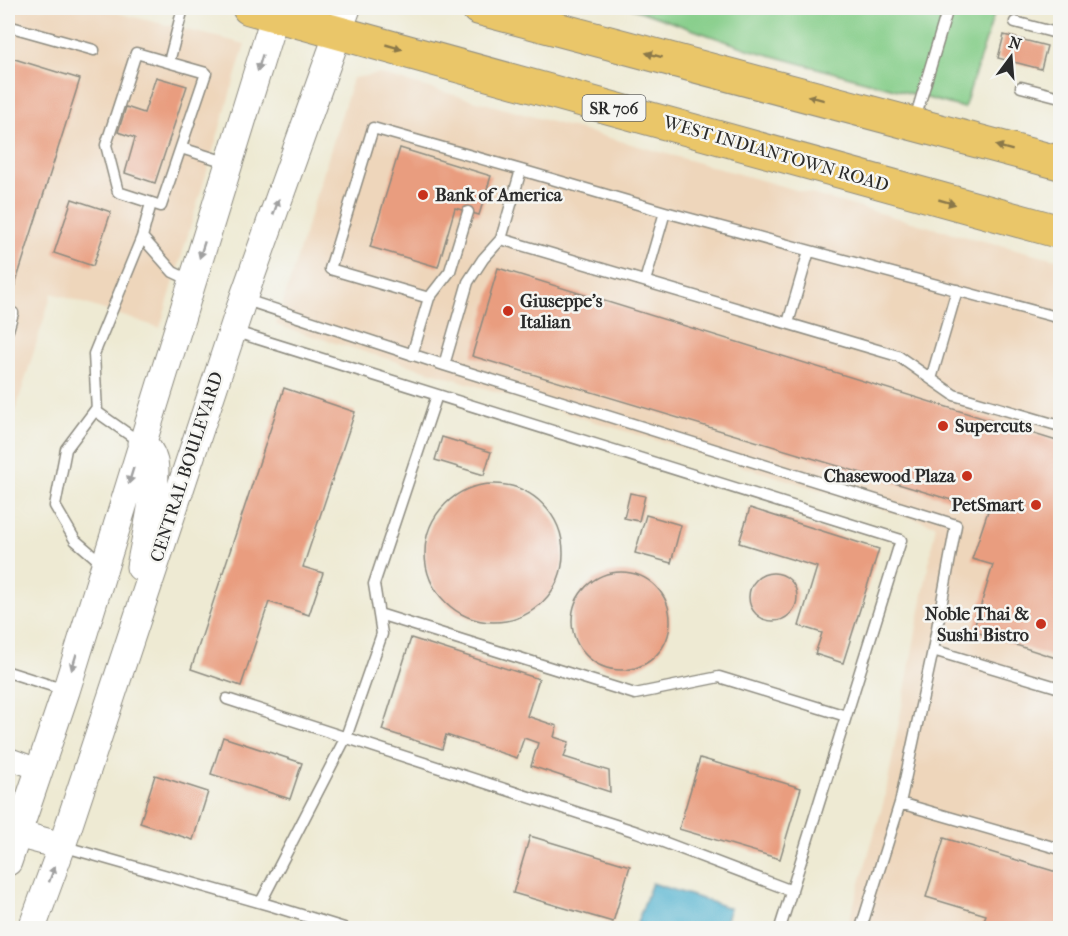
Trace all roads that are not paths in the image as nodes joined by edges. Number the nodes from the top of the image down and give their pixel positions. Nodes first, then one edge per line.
1 (183, 8) edge
2 (478, 8) edge
3 (948, 8) edge
4 (267, 10) edge
5 (343, 19) edge
6 (1015, 22) dead end
7 (8, 26) edge
8 (1060, 34) edge
9 (94, 50) dead end
10 (169, 62) junction
11 (1021, 87) dead end
12 (1060, 97) edge
13 (913, 124) junction
14 (181, 148) junction
15 (483, 160) junction
16 (229, 163) junction
17 (1060, 164) edge
18 (521, 170) junction
19 (479, 172) dead end
20 (151, 203) junction
21 (468, 212) dead end
22 (665, 212) junction
23 (1060, 232) edge
24 (142, 237) junction
25 (501, 239) junction
26 (809, 250) junction
27 (192, 281) junction
28 (645, 281) junction
29 (957, 290) junction
30 (429, 298) junction
31 (243, 299) junction
32 (8, 311) edge
33 (1060, 318) edge
34 (788, 324) junction
35 (8, 330) edge
36 (232, 331) junction
37 (412, 355) junction
38 (444, 365) junction
39 (931, 379) junction
40 (437, 395) junction
41 (96, 409) junction
42 (1060, 426) edge
43 (141, 443) junction
44 (104, 566) junction
45 (379, 614) junction
46 (127, 648) junction
47 (933, 650) junction
48 (8, 672) edge
49 (1060, 688) edge
50 (66, 691) junction
51 (227, 699) dead end
52 (846, 716) junction
53 (346, 737) junction
54 (8, 758) edge
55 (40, 770) junction
56 (900, 803) junction
57 (17, 834) junction
58 (62, 846) junction
59 (1060, 849) edge
60 (8, 862) edge
61 (792, 891) junction
62 (261, 902) junction
63 (32, 928) edge
64 (344, 928) edge
65 (780, 928) edge
66 (861, 928) edge

1 - 10 lane
13 -> 2 main road
3 - 13 lane
4 - 5 main road, WEST INDIANTOWN ROAD / SR 706
4 -> 16 street
5 -> 23 main road, WEST INDIANTOWN ROAD / SR 706
31 -> 5 street, CENTRAL BOULEVARD
6 - 8 lane
7 - 9 lane
10 - 14 lane
10 - 20 lane
11 - 12 lane
17 -> 13 main road
14 - 16 lane
14 - 20 lane
15 - 18 lane
15 - 19 lane
15 - 30 lane
16 -> 27 street
18 - 22 lane
18 - 25 lane
20 - 24 lane
21 - 30 lane
22 - 26 lane
22 - 28 lane
24 - 27 lane
24 - 41 lane
25 - 28 lane
25 - 38 lane
26 - 29 lane
26 - 34 lane
27 - 43 street
28 - 34 lane
29 - 33 lane
29 - 39 lane
30 - 37 lane
31 - 36 street, CENTRAL BOULEVARD
31 - 37 lane
32 - 35 lane
34 - 39 lane
36 - 40 lane
36 - 46 street, CENTRAL BOULEVARD
37 - 38 lane
38 - 47 lane
39 - 42 lane
40 - 45 lane
40 - 52 lane
41 - 43 lane
41 - 44 lane
43 -> 44 street
43 - 46 street
44 -> 50 street
45 - 52 lane
45 - 53 lane
46 - 58 street, CENTRAL BOULEVARD
47 - 49 lane
47 - 56 lane
48 - 50 lane
50 - 55 street
51 - 53 lane
52 - 61 lane
53 - 61 lane
53 - 62 lane
54 - 55 street
55 - 57 street
56 - 59 lane
56 - 66 lane
57 - 58 street
57 - 60 street
58 - 62 lane
63 -> 58 street, CENTRAL BOULEVARD
61 - 65 lane
62 - 64 lane

